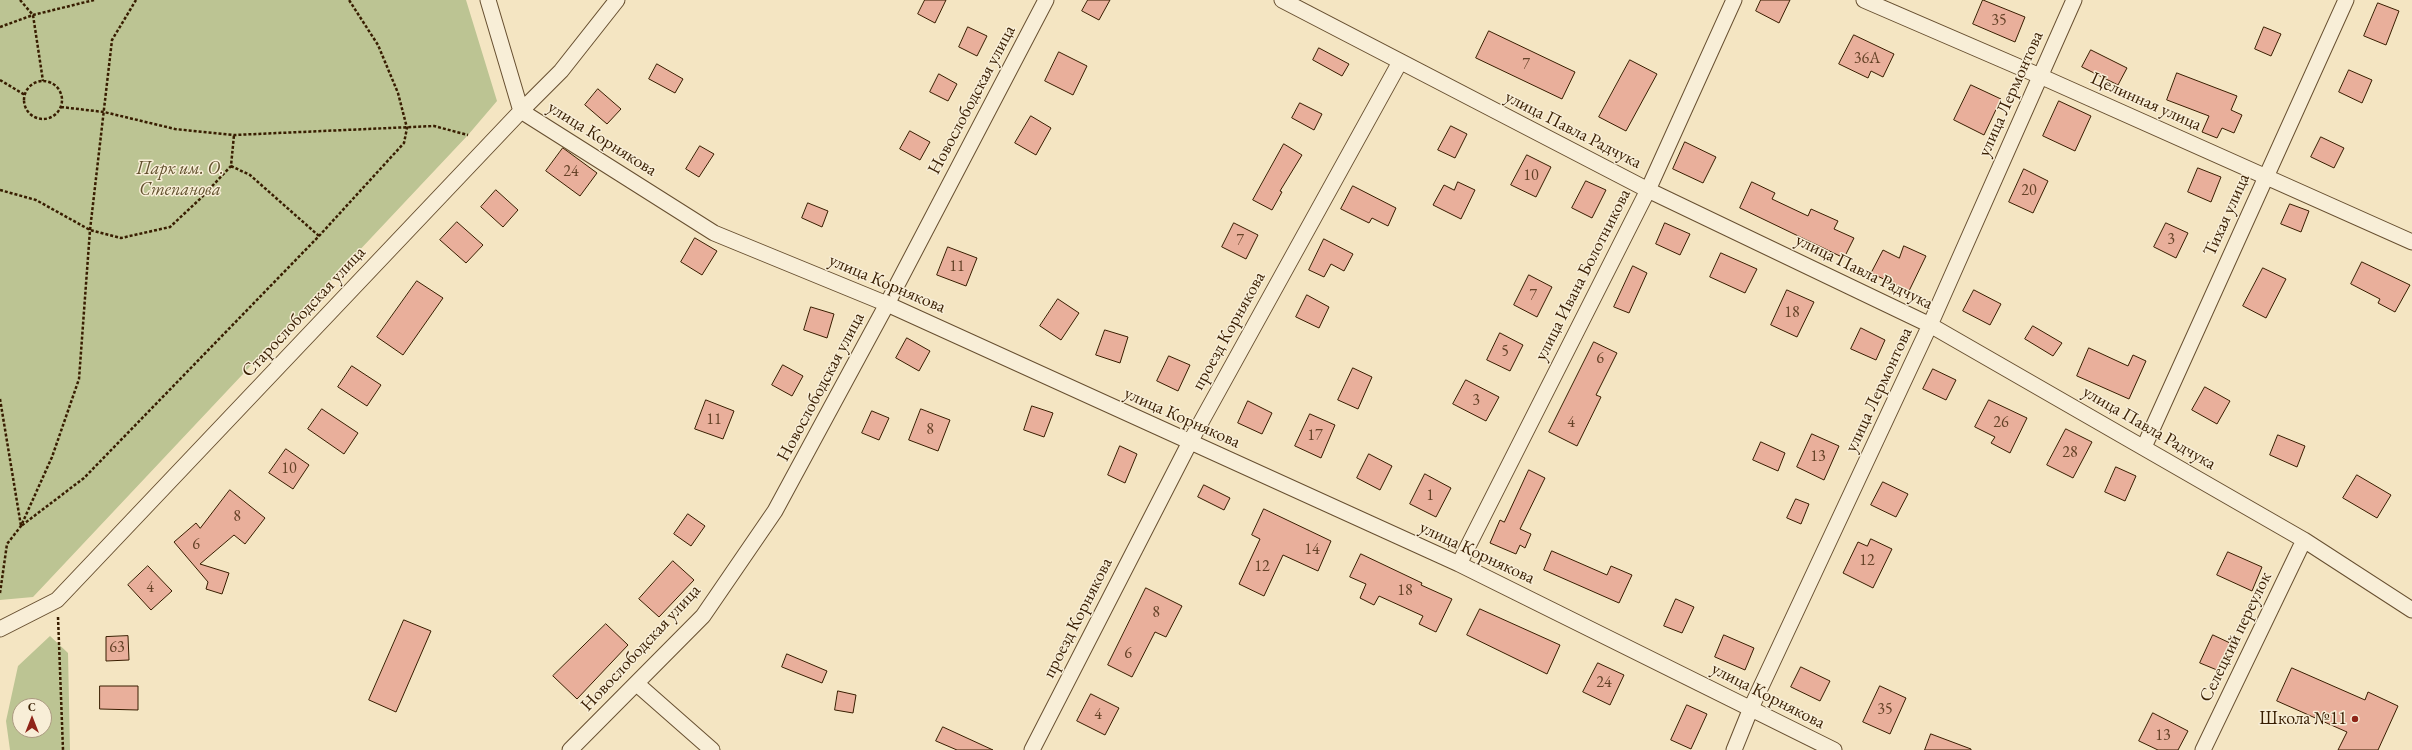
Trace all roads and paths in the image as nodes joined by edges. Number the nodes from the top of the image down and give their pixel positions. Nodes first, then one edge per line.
1 (20, 0) edge
2 (94, 0) edge
3 (136, 0) edge
4 (349, 0) edge
5 (488, 0) edge
6 (617, 0) edge
7 (1046, 0) edge
8 (1282, 0) edge
9 (1734, 0) edge
10 (1864, 0) edge
11 (2074, 0) edge
12 (2346, 0) edge
13 (33, 15) junction
14 (0, 27) edge
15 (1400, 62) junction
16 (2040, 76) junction
17 (0, 80) edge
18 (43, 81) junction
19 (25, 94) junction
20 (61, 107) junction
21 (521, 111) junction
22 (104, 112) junction
23 (407, 128) junction
24 (234, 135) junction
25 (468, 135) dead end
26 (231, 166) junction
27 (2265, 176) junction
28 (0, 190) edge
29 (1648, 190) junction
30 (90, 230) junction
31 (319, 236) junction
32 (2412, 242) edge
33 (887, 304) junction
34 (1930, 325) junction
35 (0, 399) edge
36 (1190, 442) junction
37 (2144, 447) junction
38 (21, 526) junction
39 (2304, 540) junction
40 (1459, 564) junction
41 (0, 593) edge
42 (57, 600) junction
43 (2410, 603) edge
44 (0, 629) edge
45 (637, 684) junction
46 (1751, 708) junction
47 (63, 750) edge
48 (570, 750) edge
49 (712, 750) edge
50 (1032, 750) edge
51 (1734, 750) edge
52 (1834, 750) edge
53 (2203, 750) edge

1 - 13 path
2 - 13 path
3 - 22 path
4 - 23 path
5 - 21 street
6 - 21 street, Старослободская улица
7 - 33 street, Новослободская улица
8 - 15 street, улица Павла Радчука
9 - 29 street, улица Ивана Болотникова
10 - 16 street, Целинная улица
11 - 16 street, улица Лермонтова
12 - 27 street, Тихая улица
13 - 14 path
13 - 18 path
15 - 29 street, улица Павла Радчука
15 - 36 street, проезд Корнякова
16 - 27 street, Целинная улица
16 - 34 street, улица Лермонтова
17 - 19 path
18 - 19 path
18 - 20 path
19 - 20 path
20 - 22 path
21 - 33 street, улица Корнякова
21 - 42 street, Старослободская улица
22 - 24 path
22 - 30 path
23 - 24 path
23 - 25 path
23 - 31 path
24 - 26 path
26 - 30 path
26 - 31 path
27 - 32 street, Целинная улица
27 - 37 street, Тихая улица
28 - 30 path
29 - 34 street, улица Павла Радчука
29 - 40 street, улица Ивана Болотникова
30 - 38 path
31 - 38 path
33 - 36 street, улица Корнякова
33 - 45 street, Новослободская улица
34 - 37 street, улица Павла Радчука
34 - 46 street, улица Лермонтова
35 - 38 path
36 - 40 street, улица Корнякова
36 - 50 street, проезд Корнякова
37 - 39 street, улица Павла Радчука
38 - 41 path
39 - 43 street, улица Павла Радчука
39 - 53 street, Селецкий переулок
40 - 46 street, улица Корнякова
42 - 44 street, Старослободская улица
42 - 47 path
45 - 48 street, Новослободская улица
45 - 49 street
46 - 51 street, улица Лермонтова
46 - 52 street, улица Корнякова

